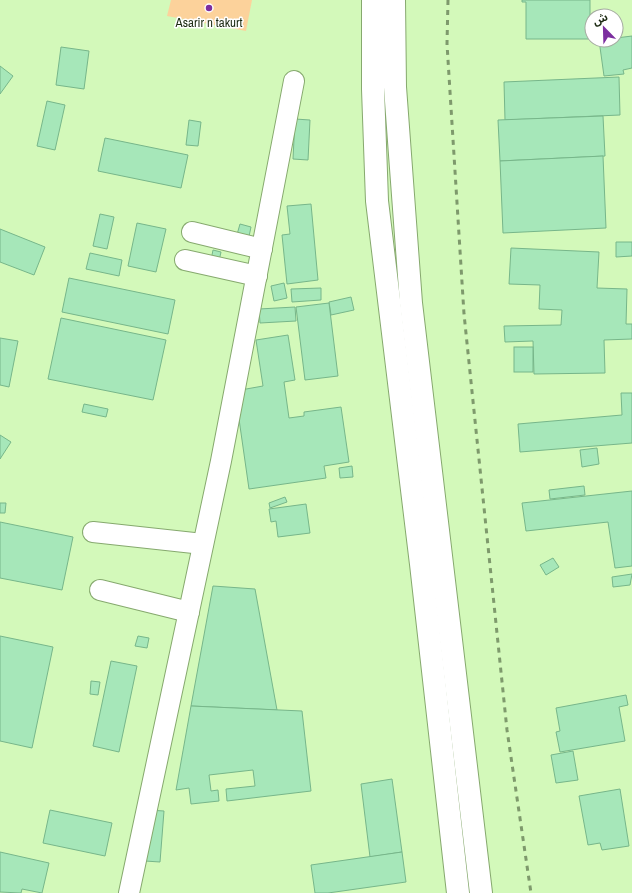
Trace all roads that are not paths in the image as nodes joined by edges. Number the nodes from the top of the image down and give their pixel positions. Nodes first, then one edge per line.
1 (373, 0) edge
2 (394, 0) edge
3 (294, 81) dead end
4 (192, 232) dead end
5 (262, 249) junction
6 (185, 260) dead end
7 (256, 276) junction
8 (93, 532) dead end
9 (204, 544) junction
10 (100, 590) dead end
11 (189, 612) junction
12 (129, 893) edge
13 (458, 893) edge
14 (481, 893) edge

1 - 13 highway
2 - 14 highway
3 - 5 lane
4 - 5 lane
5 - 7 lane
6 - 7 lane
7 - 9 lane
8 - 9 lane
9 - 11 lane
10 - 11 lane
11 - 12 lane

